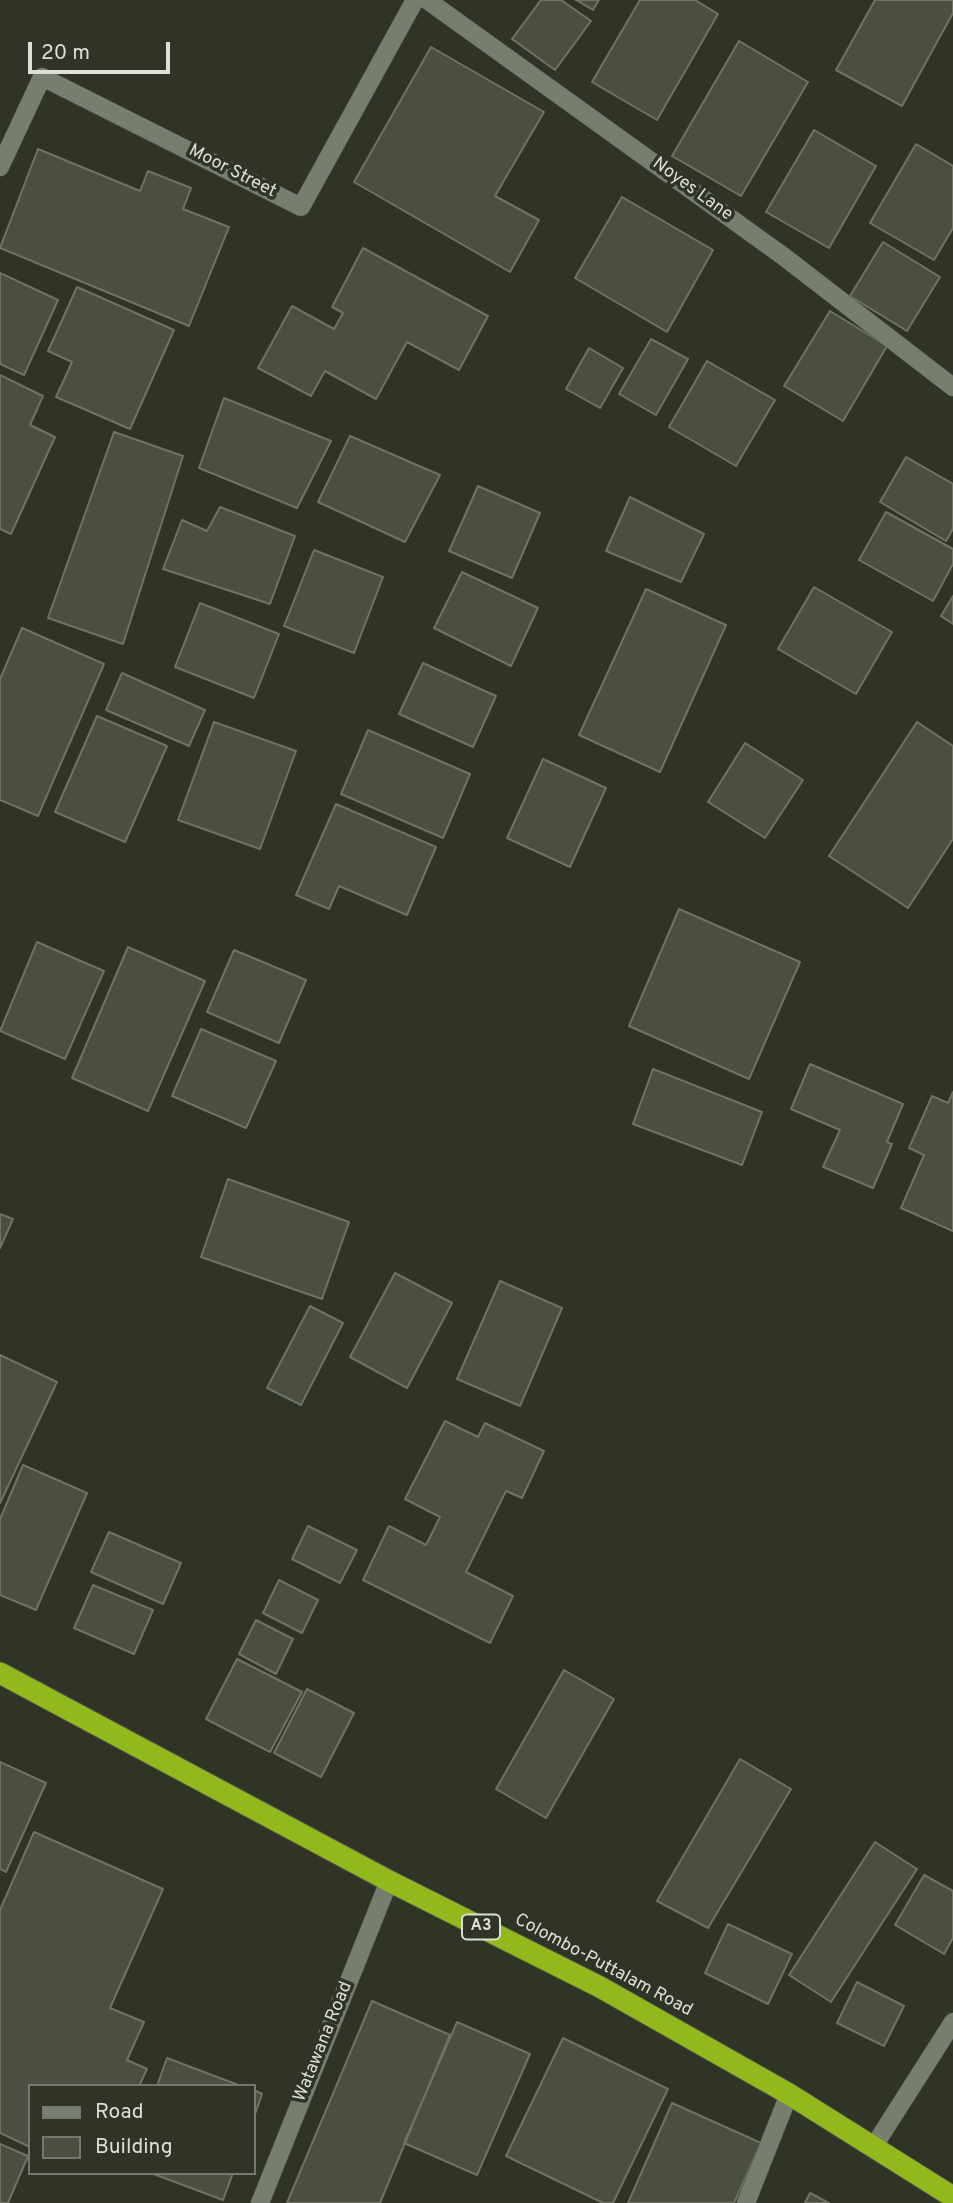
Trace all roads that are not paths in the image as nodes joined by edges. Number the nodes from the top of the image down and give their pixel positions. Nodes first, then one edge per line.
1 (415, 0) edge
2 (427, 0) edge
3 (0, 167) edge
4 (953, 387) edge
5 (0, 1673) edge
6 (389, 1881) junction
7 (953, 2022) edge
8 (789, 2094) junction
9 (874, 2146) junction
10 (953, 2197) edge
11 (260, 2203) edge
12 (746, 2203) edge

1 - 3 street, Moor Street
2 - 4 street, Noyes Lane
5 - 6 highway, Colombo-Puttalam Road / A3
6 - 8 highway, Colombo-Puttalam Road / A3
6 - 11 street, Watawana Road
7 - 9 street
8 - 9 highway, Colombo-Puttalam Road / A3
8 - 12 street
9 - 10 highway, Colombo-Puttalam Road / A3

